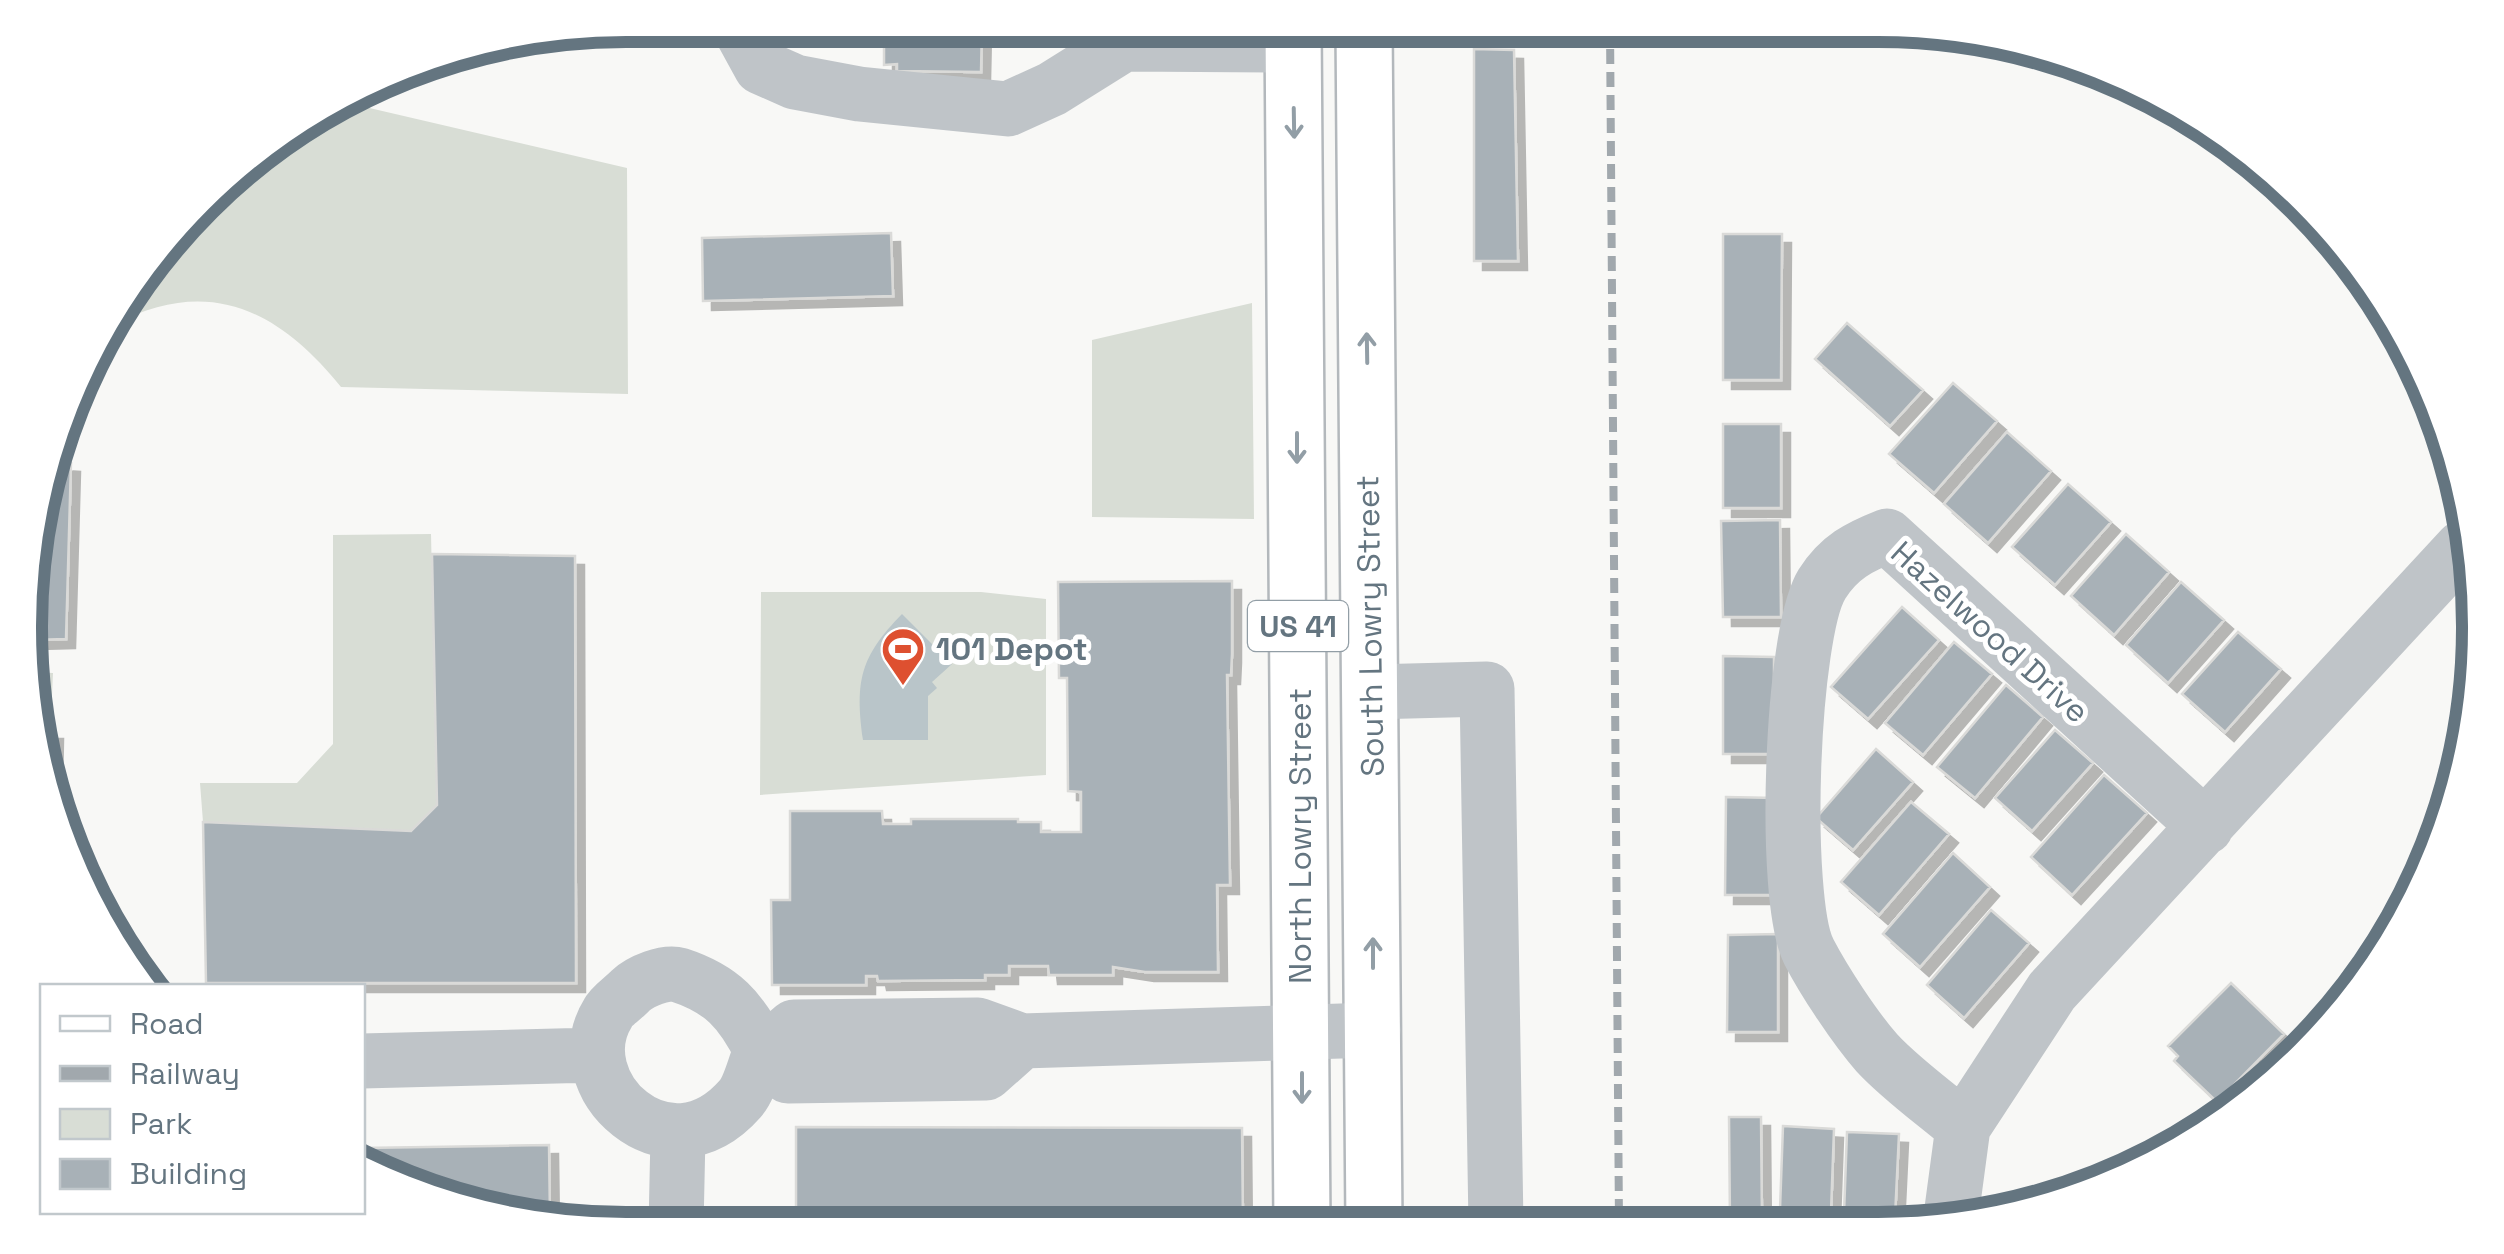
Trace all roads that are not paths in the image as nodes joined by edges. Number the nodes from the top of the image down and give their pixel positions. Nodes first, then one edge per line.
1 (748, 42) edge
2 (1114, 42) edge
3 (1293, 42) edge
4 (1364, 42) edge
5 (2456, 554) edge
6 (1371, 692) junction
7 (2206, 828) junction
8 (1373, 1030) junction
9 (1301, 1031) junction
10 (764, 1050) junction
11 (596, 1055) junction
12 (365, 1061) edge
13 (1964, 1127) junction
14 (678, 1135) junction
15 (1953, 1206) edge
16 (676, 1212) edge
17 (1302, 1212) edge
18 (1374, 1212) edge
19 (1496, 1212) edge

1 - 2 street
3 -> 9 main road, North Lowry Street / US 41
6 -> 4 main road, South Lowry Street / US 41
5 - 7 street
8 -> 6 main road, South Lowry Street / US 41
6 - 19 street
7 - 13 street
7 - 13 street, Hazelwood Drive
8 - 9 street
8 - 18 main road, South Lowry Street / US 41
9 - 10 street
9 -> 17 main road, North Lowry Street / US 41
10 - 11 street
10 - 14 street
11 - 12 street
11 - 14 street
13 - 15 street
14 - 16 street

